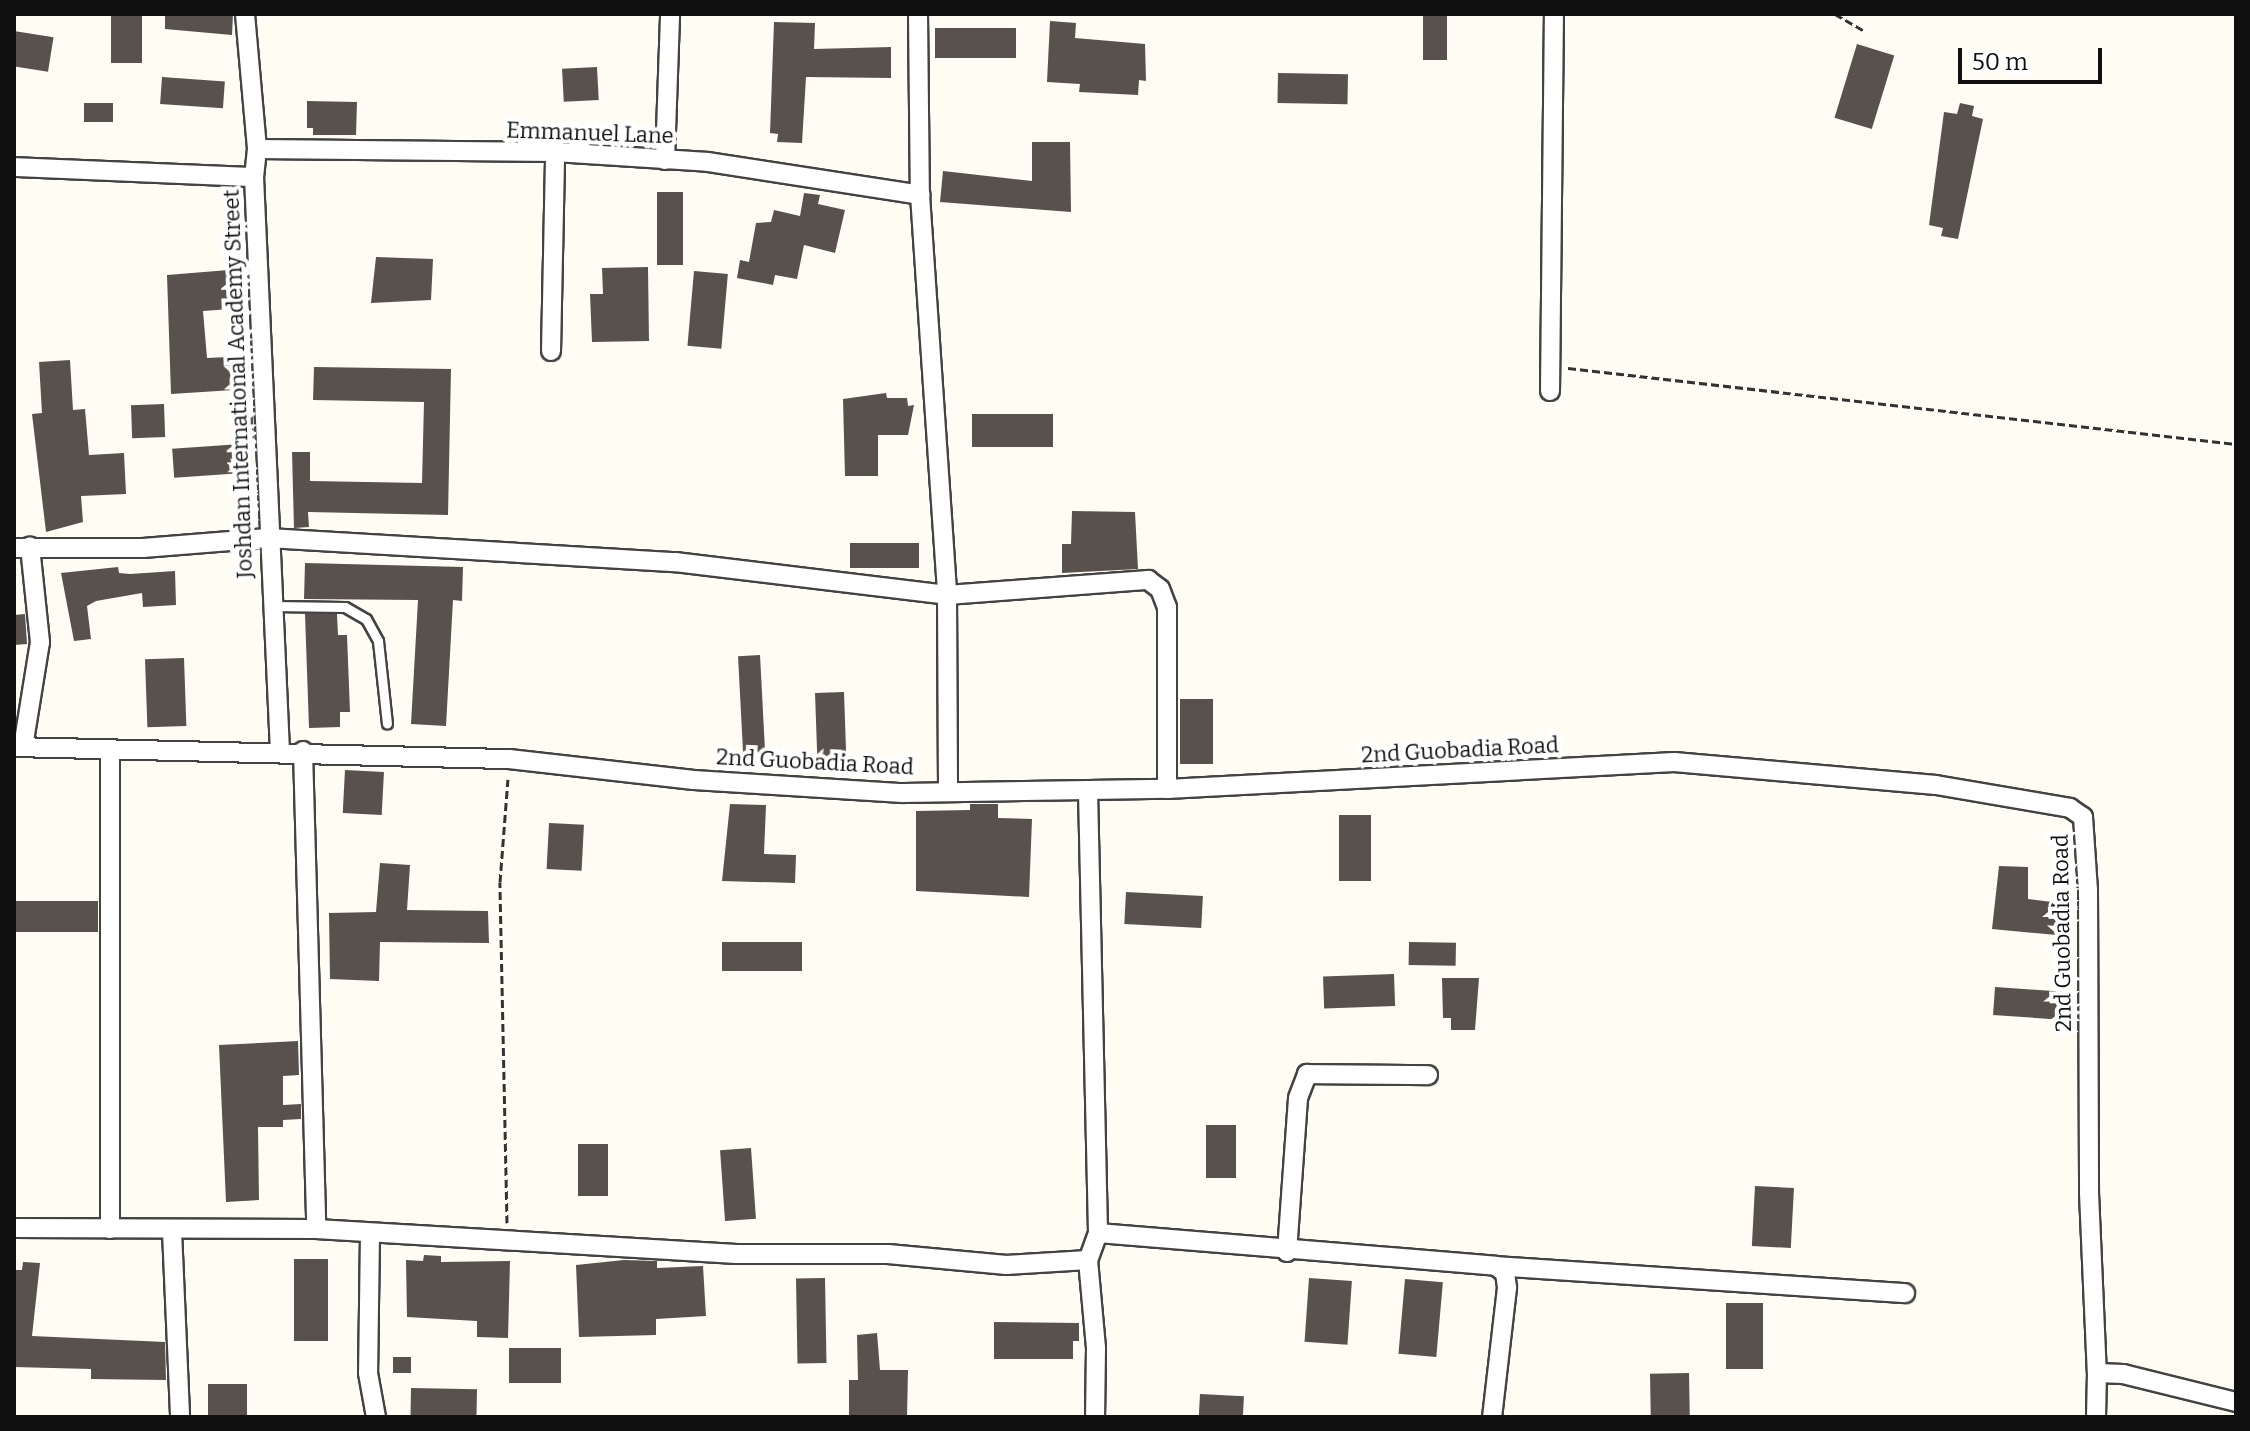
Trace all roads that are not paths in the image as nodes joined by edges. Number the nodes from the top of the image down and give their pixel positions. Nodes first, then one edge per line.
1 (245, 14) edge
2 (670, 14) edge
3 (918, 14) edge
4 (1554, 14) edge
5 (257, 149) junction
6 (555, 152) junction
7 (665, 160) junction
8 (14, 167) edge
9 (254, 177) junction
10 (920, 195) junction
11 (551, 351) dead end
12 (1550, 391) dead end
13 (268, 538) junction
14 (22, 548) edge
15 (947, 595) junction
16 (272, 606) junction
17 (387, 724) dead end
18 (19, 747) edge
19 (110, 749) junction
20 (303, 751) junction
21 (280, 752) junction
22 (1167, 789) junction
23 (948, 790) junction
24 (1088, 791) junction
25 (1428, 1075) dead end
26 (14, 1228) edge
27 (110, 1229) junction
28 (316, 1229) junction
29 (172, 1231) junction
30 (1098, 1233) junction
31 (370, 1235) junction
32 (1287, 1252) junction
33 (1088, 1260) junction
34 (1496, 1266) junction
35 (1905, 1293) dead end
36 (2097, 1373) junction
37 (2236, 1402) edge
38 (180, 1417) edge
39 (376, 1417) edge
40 (1095, 1417) edge
41 (1492, 1417) edge
42 (2096, 1417) edge

1 - 5 street, Joshdan International Academy Street
2 - 7 street
3 - 10 street
4 - 12 street
5 - 6 street, Emmanuel Lane
5 - 9 street, Joshdan International Academy Street
6 - 7 street, Emmanuel Lane
6 - 11 street
7 - 10 street, Emmanuel Lane
8 - 9 street
9 - 13 street, Joshdan International Academy Street
10 - 15 street
13 - 14 street
13 - 15 street
13 - 16 street, Joshdan International Academy Street
14 - 18 street
15 - 22 street
15 - 23 street
16 - 17 lane
16 - 21 street, Joshdan International Academy Street
18 - 19 street, 2nd Guobadia Road
19 - 21 street, 2nd Guobadia Road
19 - 27 street
20 - 21 street, 2nd Guobadia Road
20 - 23 street, 2nd Guobadia Road
20 - 28 street
22 - 24 street, 2nd Guobadia Road
22 - 36 street, 2nd Guobadia Road
23 - 24 street, 2nd Guobadia Road
24 - 30 street
25 - 32 street
26 - 27 street
27 - 29 street
28 - 29 street
28 - 31 street
29 - 38 street
30 - 32 street
30 - 33 street
31 - 33 street
31 - 39 street
32 - 34 street
33 - 40 street
34 - 35 street
34 - 41 street
36 - 37 street
36 - 42 street

